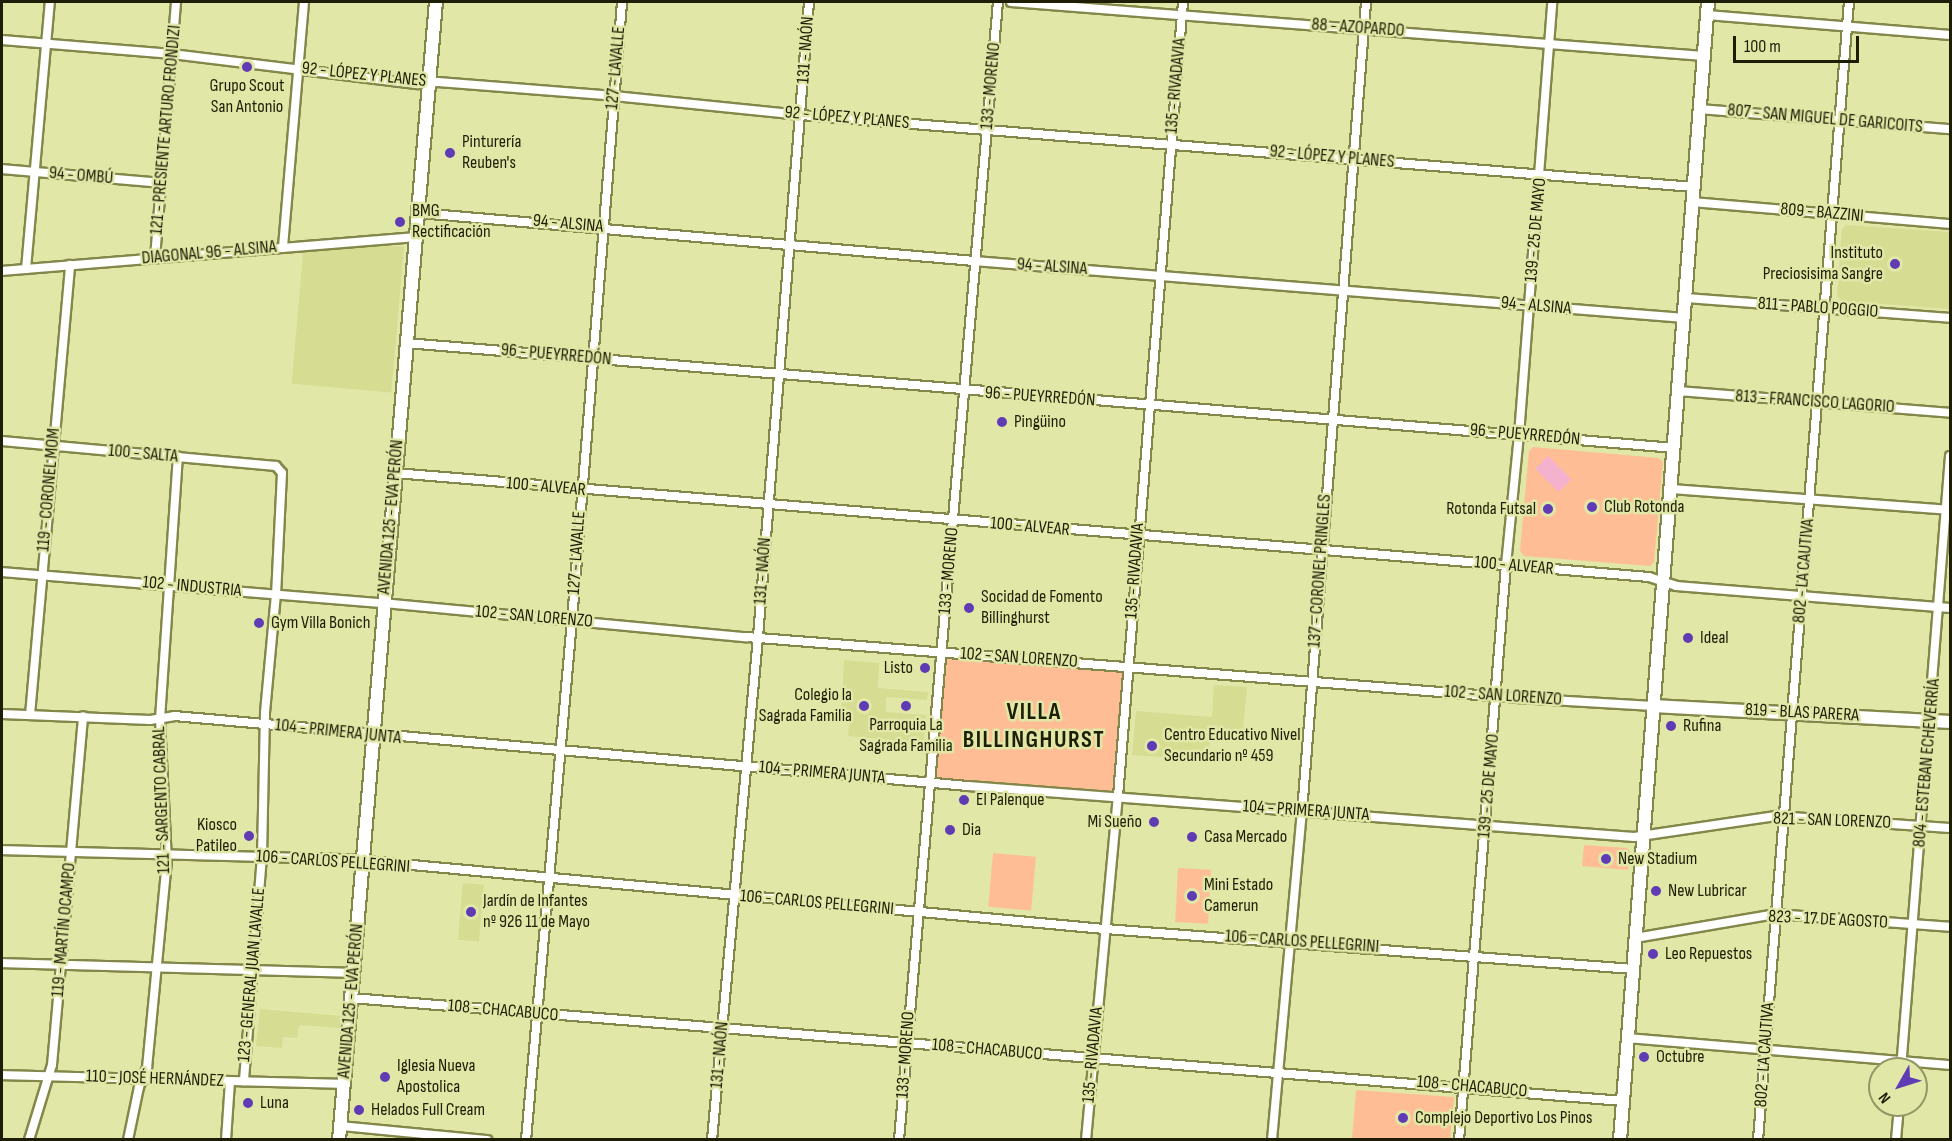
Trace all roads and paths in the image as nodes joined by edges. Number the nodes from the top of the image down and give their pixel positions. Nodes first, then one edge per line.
1 (50, 2) edge
2 (176, 2) edge
3 (304, 2) edge
4 (436, 2) edge
5 (622, 2) edge
6 (809, 2) edge
7 (998, 2) edge
8 (1011, 2) edge
9 (1183, 2) edge
10 (1366, 2) edge
11 (1552, 2) edge
12 (1708, 2) edge
13 (1849, 2) edge
14 (1090, 4) edge
15 (1182, 15) junction
16 (1707, 15) junction
17 (1847, 26) junction
18 (1364, 28) junction
19 (1950, 35) edge
20 (2, 40) edge
21 (1549, 43) junction
22 (46, 44) junction
23 (172, 54) junction
24 (1704, 56) junction
25 (298, 68) junction
26 (429, 83) junction
27 (614, 96) junction
28 (1700, 109) junction
29 (801, 115) junction
30 (1840, 120) junction
31 (1950, 129) edge
32 (987, 130) junction
33 (1171, 144) junction
34 (1354, 159) junction
35 (2, 169) edge
36 (34, 172) junction
37 (1540, 175) junction
38 (161, 183) junction
39 (1694, 187) junction
40 (1693, 202) junction
41 (419, 213) junction
42 (1832, 214) junction
43 (1950, 224) edge
44 (603, 228) junction
45 (416, 237) junction
46 (789, 245) junction
47 (283, 247) junction
48 (155, 258) junction
49 (974, 261) junction
50 (70, 265) junction
51 (26, 268) junction
52 (2, 271) edge
53 (1159, 276) junction
54 (1344, 290) junction
55 (1686, 297) junction
56 (1530, 306) junction
57 (1825, 308) junction
58 (1685, 318) junction
59 (1950, 318) edge
60 (406, 343) junction
61 (593, 358) junction
62 (777, 374) junction
63 (965, 391) junction
64 (1679, 391) junction
65 (1817, 402) junction
66 (1149, 405) junction
67 (1950, 413) edge
68 (1332, 420) junction
69 (1520, 435) junction
70 (2, 441) edge
71 (53, 446) junction
72 (1674, 448) junction
73 (1950, 456) edge
74 (178, 457) junction
75 (282, 472) joint
76 (395, 473) junction
77 (1672, 489) junction
78 (582, 490) junction
79 (1810, 499) junction
80 (768, 505) junction
81 (1948, 510) edge
82 (954, 521) junction
83 (1138, 537) junction
84 (1322, 551) junction
85 (1506, 566) junction
86 (2, 572) edge
87 (41, 575) junction
88 (1664, 582) junction
89 (169, 585) junction
90 (276, 594) junction
91 (1801, 596) junction
92 (383, 603) junction
93 (1939, 607) junction
94 (1950, 608) edge
95 (572, 620) junction
96 (758, 637) junction
97 (943, 652) junction
98 (1128, 666) junction
99 (1312, 681) junction
100 (1497, 696) junction
101 (1654, 706) junction
102 (1793, 712) junction
103 (2, 714) edge
104 (30, 715) junction
105 (83, 716) junction
106 (160, 719) junction
107 (1930, 720) junction
108 (1950, 722) edge
109 (264, 725) junction
110 (373, 735) junction
111 (560, 752) junction
112 (745, 767) junction
113 (930, 782) junction
114 (1118, 796) junction
115 (1302, 812) junction
116 (1783, 816) junction
117 (1485, 825) junction
118 (1922, 825) junction
119 (1950, 828) edge
120 (1643, 837) junction
121 (2, 850) edge
122 (71, 851) junction
123 (167, 854) junction
124 (262, 856) junction
125 (364, 862) junction
126 (549, 880) junction
127 (734, 896) junction
128 (917, 912) junction
129 (1775, 914) junction
130 (1913, 924) junction
131 (1950, 927) edge
132 (1106, 929) junction
133 (1635, 938) junction
134 (1290, 941) junction
135 (1474, 956) junction
136 (2, 963) edge
137 (61, 965) junction
138 (156, 966) junction
139 (251, 969) junction
140 (1633, 969) junction
141 (353, 973) junction
142 (351, 998) junction
143 (537, 1015) junction
144 (723, 1027) junction
145 (1628, 1038) junction
146 (906, 1043) junction
147 (1765, 1050) junction
148 (1902, 1057) edge
149 (1093, 1058) junction
150 (1868, 1061) edge
151 (1928, 1065) edge
152 (1950, 1065) edge
153 (1278, 1072) junction
154 (2, 1075) edge
155 (49, 1076) junction
156 (143, 1078) junction
157 (230, 1081) junction
158 (243, 1082) junction
159 (344, 1084) junction
160 (1463, 1086) junction
161 (1623, 1101) junction
162 (1898, 1117) edge
163 (341, 1126) junction
164 (29, 1140) edge
165 (128, 1140) edge
166 (226, 1140) edge
167 (339, 1140) edge
168 (487, 1140) edge
169 (526, 1140) edge
170 (712, 1140) edge
171 (899, 1140) edge
172 (1086, 1140) edge
173 (1272, 1140) edge
174 (1459, 1140) edge
175 (1620, 1140) edge
176 (1758, 1140) edge
177 (1896, 1140) edge

1 - 22 street
2 - 23 street, 121 - PRESIENTE ARTURO FRONDIZI
3 - 25 street
4 - 26 main road, AVENIDA 125 - EVA PERÓN
5 - 27 street, 127 - LAVALLE
6 - 29 street, 131 - NAÓN
7 - 32 street, 133 - MORENO
8 - 14 street, 88 - AZOPARDO
9 - 15 street, 135 - RIVADAVIA
10 - 18 street, 137 - CORONEL PRINGLES
11 - 21 street, 139 - 25 DE MAYO
12 - 16 main road
13 - 17 street, 802 - LA CAUTIVA
14 - 15 street, 88 - AZOPARDO
15 - 18 street, 88 - AZOPARDO
15 - 33 street, 135 - RIVADAVIA
16 - 17 street
16 - 24 main road
17 - 19 street
17 - 30 street, 802 - LA CAUTIVA
18 - 21 street, 88 - AZOPARDO
18 - 34 street, 137 - CORONEL PRINGLES
20 - 22 street, 92 - LÓPEZ Y PLANES
21 - 24 street, 88 - AZOPARDO
21 - 37 street, 139 - 25 DE MAYO
22 - 23 street, 92 - LÓPEZ Y PLANES
22 - 36 street
23 - 25 street, 92 - LÓPEZ Y PLANES
23 - 38 street, 121 - PRESIENTE ARTURO FRONDIZI
24 - 28 main road
25 - 26 street, 92 - LÓPEZ Y PLANES
25 - 47 street
26 - 27 street, 92 - LÓPEZ Y PLANES
26 - 41 main road, AVENIDA 125 - EVA PERÓN
27 - 29 street, 92 - LÓPEZ Y PLANES
27 - 44 street, 127 - LAVALLE
28 - 30 street, 807 - SAN MIGUEL DE GARICOITS
28 - 39 main road
29 - 32 street, 92 - LÓPEZ Y PLANES
29 - 46 street, 131 - NAÓN
30 - 31 street, 807 - SAN MIGUEL DE GARICOITS
30 - 42 street, 802 - LA CAUTIVA
32 - 33 street, 92 - LÓPEZ Y PLANES
32 - 49 street, 133 - MORENO
33 - 34 street, 92 - LÓPEZ Y PLANES
33 - 53 street, 135 - RIVADAVIA
34 - 37 street, 92 - LÓPEZ Y PLANES
34 - 54 street, 137 - CORONEL PRINGLES
35 - 36 street, 94 - OMBÚ
36 - 38 street, 94 - OMBÚ
36 - 51 street
37 - 39 street, 92 - LÓPEZ Y PLANES
37 - 56 street, 139 - 25 DE MAYO
38 - 48 street, 121 - PRESIENTE ARTURO FRONDIZI
39 - 40 main road
40 - 42 street, 809 - BAZZINI
40 - 55 main road
41 - 44 street, 94 - ALSINA
41 - 45 main road, AVENIDA 125 - EVA PERÓN
42 - 43 street, 809 - BAZZINI
42 - 57 street, 802 - LA CAUTIVA
44 - 46 street, 94 - ALSINA
44 - 61 street, 127 - LAVALLE
45 - 47 street, DIAGONAL 96 - ALSINA
45 - 60 main road, AVENIDA 125 - EVA PERÓN
46 - 49 street, 94 - ALSINA
46 - 62 street, 131 - NAÓN
47 - 48 street, DIAGONAL 96 - ALSINA
48 - 50 street, DIAGONAL 96 - ALSINA
49 - 53 street, 94 - ALSINA
49 - 63 street, 133 - MORENO
50 - 51 street, DIAGONAL 96 - ALSINA
50 - 71 street, 119 - CORONEL MOM
51 - 52 street, DIAGONAL 96 - ALSINA
53 - 54 street, 94 - ALSINA
53 - 66 street, 135 - RIVADAVIA
54 - 56 street, 94 - ALSINA
54 - 68 street, 137 - CORONEL PRINGLES
55 - 57 street, 811 - PABLO POGGIO
55 - 58 main road
56 - 58 street, 94 - ALSINA
56 - 69 street, 139 - 25 DE MAYO
57 - 59 street, 811 - PABLO POGGIO
57 - 65 street, 802 - LA CAUTIVA
58 - 64 main road
60 - 61 street, 96 - PUEYRREDÓN
60 - 76 main road, AVENIDA 125 - EVA PERÓN
61 - 62 street, 96 - PUEYRREDÓN
61 - 78 street, 127 - LAVALLE
62 - 63 street, 96 - PUEYRREDÓN
62 - 80 street, 131 - NAÓN
63 - 66 street, 96 - PUEYRREDÓN
63 - 82 street, 133 - MORENO
64 - 65 street, 813 - FRANCISCO LAGORIO
64 - 72 main road
65 - 67 street, 813 - FRANCISCO LAGORIO
65 - 79 street, 802 - LA CAUTIVA
66 - 68 street, 96 - PUEYRREDÓN
66 - 83 street, 135 - RIVADAVIA
68 - 69 street, 96 - PUEYRREDÓN
68 - 84 street, 137 - CORONEL PRINGLES
69 - 72 street, 96 - PUEYRREDÓN
69 - 85 street, 139 - 25 DE MAYO
70 - 71 street, 100 - SALTA
71 - 74 street, 100 - SALTA
71 - 87 street, 119 - CORONEL MOM
72 - 77 main road
73 - 81 street, 804 - ESTEBAN ECHEVERRÍA
74 - 75 street, 100 - SALTA
74 - 89 street, 121 - SARGENTO CABRAL
75 - 90 street, 123 - GENERAL JUAN LAVALLE
76 - 78 street, 100 - ALVEAR
76 - 92 main road, AVENIDA 125 - EVA PERÓN
77 - 79 street
77 - 88 main road
78 - 80 street, 100 - ALVEAR
78 - 95 street, 127 - LAVALLE
79 - 81 street
79 - 91 street, 802 - LA CAUTIVA
80 - 82 street, 100 - ALVEAR
80 - 96 street, 131 - NAÓN
81 - 93 street, 804 - ESTEBAN ECHEVERRÍA
82 - 83 street, 100 - ALVEAR
82 - 97 street, 133 - MORENO
83 - 84 street, 100 - ALVEAR
83 - 98 street, 135 - RIVADAVIA
84 - 85 street, 100 - ALVEAR
84 - 99 street, 137 - CORONEL PRINGLES
85 - 88 street, 100 - ALVEAR
85 - 100 street, 139 - 25 DE MAYO
86 - 87 street, 102 - INDUSTRIA
87 - 89 street, 102 - INDUSTRIA
87 - 104 street, 119 - CORONEL MOM
88 - 91 street, 100 - ALVEAR
88 - 101 main road
89 - 90 street, 102 - INDUSTRIA
89 - 106 street, 121 - SARGENTO CABRAL
90 - 92 street, 102 - INDUSTRIA
90 - 109 street, 123 - GENERAL JUAN LAVALLE
91 - 93 street, 100 - ALVEAR
91 - 102 street, 802 - LA CAUTIVA
92 - 95 street, 102 - SAN LORENZO
92 - 110 main road, AVENIDA 125 - EVA PERÓN
93 - 94 street, 100 - ALVEAR
93 - 107 street, 804 - ESTEBAN ECHEVERRÍA
95 - 96 street, 102 - SAN LORENZO
95 - 111 street, 127 - LAVALLE
96 - 97 street, 102 - SAN LORENZO
96 - 112 street, 131 - NAÓN
97 - 98 street, 102 - SAN LORENZO
97 - 113 street, 133 - MORENO
98 - 99 street, 102 - SAN LORENZO
98 - 114 street, 135 - RIVADAVIA
99 - 100 street, 102 - SAN LORENZO
99 - 115 street, 137 - CORONEL PRINGLES
100 - 101 street, 102 - SAN LORENZO
100 - 117 street, 139 - 25 DE MAYO
101 - 102 main road, 819 - BLAS PARERA
101 - 120 main road
102 - 107 main road, 819 - BLAS PARERA
102 - 116 street, 802 - LA CAUTIVA
103 - 104 street, 104 - PRIMERA JUNTA
104 - 105 street, 104 - PRIMERA JUNTA
105 - 106 street, 104 - PRIMERA JUNTA
105 - 122 street, 119 - MARTÍN OCAMPO
106 - 109 street, 104 - PRIMERA JUNTA
106 - 123 street, 121 - SARGENTO CABRAL
107 - 108 main road, 819 - BLAS PARERA
107 - 118 street, 804 - ESTEBAN ECHEVERRÍA
109 - 110 street, 104 - PRIMERA JUNTA
109 - 124 street, 123 - GENERAL JUAN LAVALLE
110 - 111 street, 104 - PRIMERA JUNTA
110 - 125 main road, AVENIDA 125 - EVA PERÓN
111 - 112 street, 104 - PRIMERA JUNTA
111 - 126 street, 127 - LAVALLE
112 - 113 street, 104 - PRIMERA JUNTA
112 - 127 street, 131 - NAÓN
113 - 114 street, 104 - PRIMERA JUNTA
113 - 128 street, 133 - MORENO
114 - 115 street, 104 - PRIMERA JUNTA
114 - 132 street, 135 - RIVADAVIA
115 - 117 street, 104 - PRIMERA JUNTA
115 - 134 street, 137 - CORONEL PRINGLES
116 - 118 street, 821 - SAN LORENZO
116 - 120 street, 821 - SAN LORENZO
116 - 129 street, 802 - LA CAUTIVA
117 - 120 street, 104 - PRIMERA JUNTA
117 - 135 street, 139 - 25 DE MAYO
118 - 119 street, 821 - SAN LORENZO
118 - 130 street, 804 - ESTEBAN ECHEVERRÍA
120 - 133 main road
121 - 122 street, 106 - CARLOS PELLEGRINI
122 - 123 street, 106 - CARLOS PELLEGRINI
122 - 137 street, 119 - MARTÍN OCAMPO
123 - 124 street, 106 - CARLOS PELLEGRINI
123 - 138 street, 121 - SARGENTO CABRAL
124 - 125 street, 106 - CARLOS PELLEGRINI
124 - 139 street, 123 - GENERAL JUAN LAVALLE
125 - 126 street, 106 - CARLOS PELLEGRINI
125 - 141 main road, AVENIDA 125 - EVA PERÓN
126 - 127 street, 106 - CARLOS PELLEGRINI
126 - 143 street, 127 - LAVALLE
127 - 128 street, 106 - CARLOS PELLEGRINI
127 - 144 street, 131 - NAÓN
128 - 132 street, 106 - CARLOS PELLEGRINI
128 - 146 street, 133 - MORENO
129 - 130 street, 823 - 17 DE AGOSTO
129 - 133 street, 823 - 17 DE AGOSTO
129 - 147 street, 802 - LA CAUTIVA
130 - 131 street, 823 - 17 DE AGOSTO
130 - 148 street, 804 - ESTEBAN ECHEVERRÍA
132 - 134 street, 106 - CARLOS PELLEGRINI
132 - 149 street, 135 - RIVADAVIA
133 - 140 main road
134 - 135 street, 106 - CARLOS PELLEGRINI
134 - 153 street, 137 - CORONEL PRINGLES
135 - 140 street, 106 - CARLOS PELLEGRINI
135 - 160 street, 139 - 25 DE MAYO
136 - 137 street
137 - 138 street
137 - 155 street, 119 - MARTÍN OCAMPO
138 - 139 street
138 - 156 street, 121 - SARGENTO CABRAL
139 - 141 street
139 - 158 street, 123 - GENERAL JUAN LAVALLE
140 - 145 main road
141 - 142 main road, AVENIDA 125 - EVA PERÓN
142 - 143 street, 108 - CHACABUCO
142 - 159 main road, AVENIDA 125 - EVA PERÓN
143 - 144 street, 108 - CHACABUCO
143 - 169 street, 127 - LAVALLE
144 - 146 street, 108 - CHACABUCO
144 - 170 street, 131 - NAÓN
145 - 147 street
145 - 161 main road
146 - 149 street, 108 - CHACABUCO
146 - 171 street, 133 - MORENO
147 - 150 street
147 - 176 street, 802 - LA CAUTIVA
149 - 153 street, 108 - CHACABUCO
149 - 172 street, 135 - RIVADAVIA
151 - 152 street
153 - 160 street, 108 - CHACABUCO
153 - 173 street, 137 - CORONEL PRINGLES
154 - 155 street, 110 - JOSÉ HERNÁNDEZ
155 - 156 street, 110 - JOSÉ HERNÁNDEZ
155 - 164 street, 119 - MARTÍN OCAMPO
156 - 157 street, 110 - JOSÉ HERNÁNDEZ
156 - 165 street, 121 - SARGENTO CABRAL
157 - 158 street, 110 - JOSÉ HERNÁNDEZ
157 - 166 street, 123 - GENERAL JUAN LAVALLE
158 - 159 street, 110 - JOSÉ HERNÁNDEZ
159 - 163 main road, AVENIDA 125 - EVA PERÓN
160 - 161 street, 108 - CHACABUCO
160 - 174 street, 139 - 25 DE MAYO
161 - 175 main road
162 - 177 street
163 - 167 main road, AVENIDA 125 - EVA PERÓN
163 - 168 street

